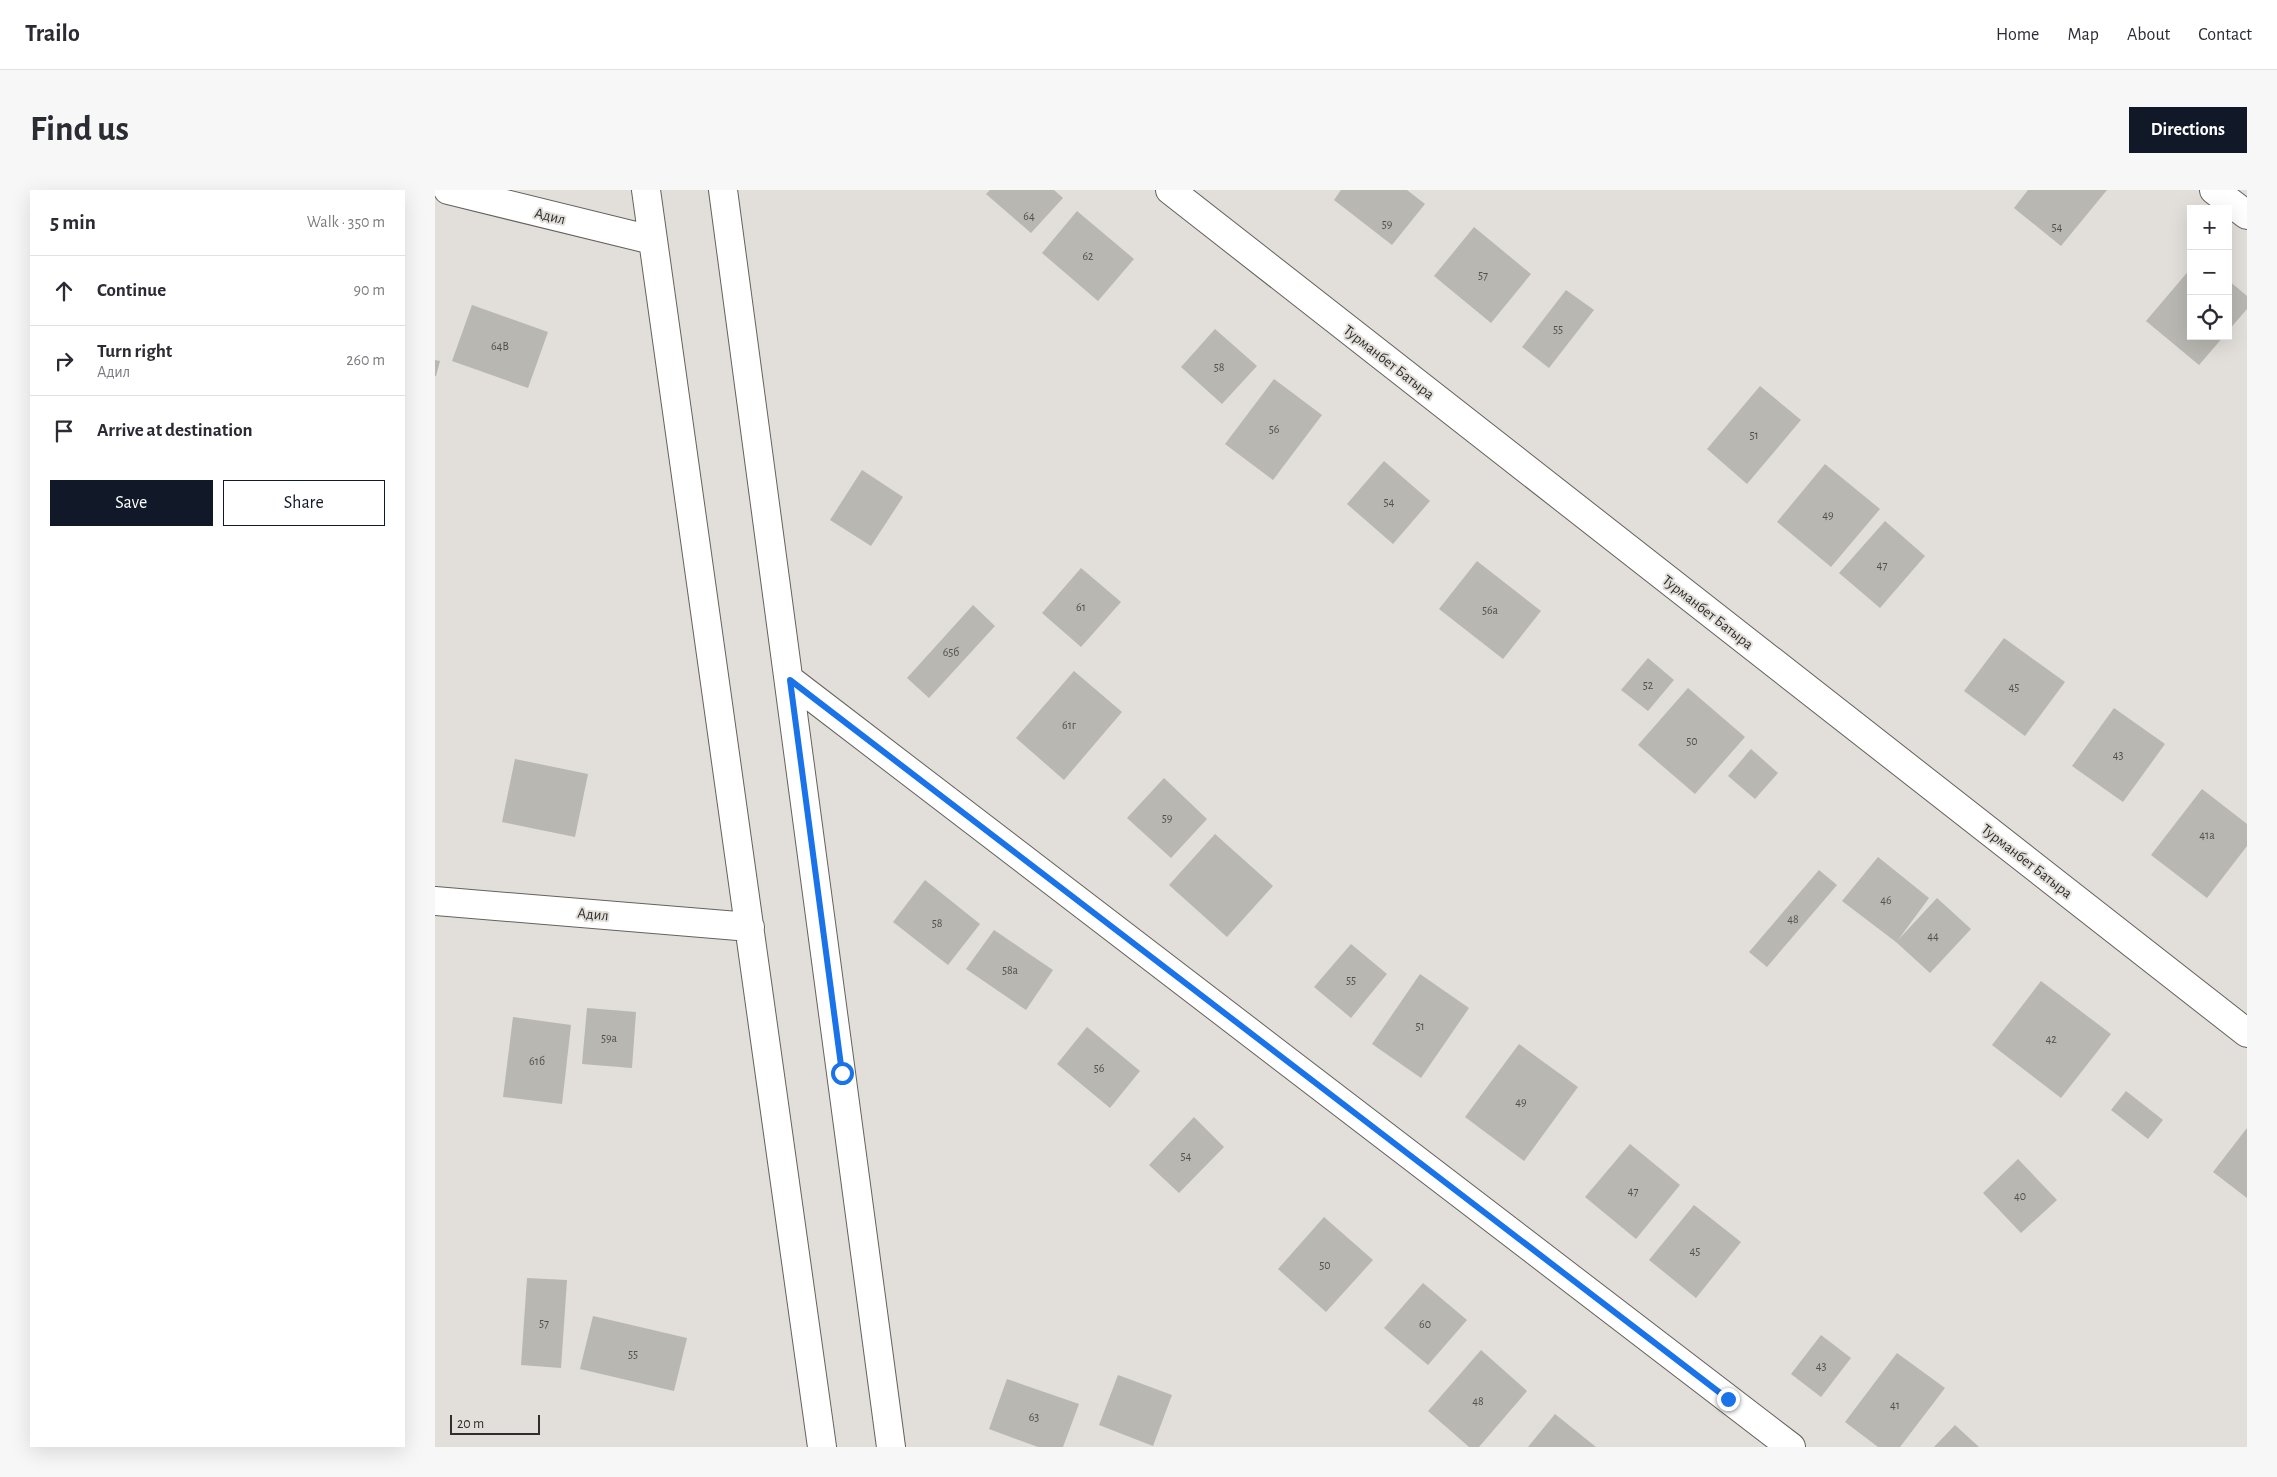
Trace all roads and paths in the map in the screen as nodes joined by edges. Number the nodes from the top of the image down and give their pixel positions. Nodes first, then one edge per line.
1 (448, 190) edge
2 (645, 190) edge
3 (723, 190) edge
4 (1170, 190) edge
5 (2214, 190) edge
6 (2247, 216) edge
7 (652, 240) junction
8 (790, 680) junction
9 (435, 901) edge
10 (750, 927) junction
11 (2247, 1033) edge
12 (822, 1447) edge
13 (891, 1447) edge
14 (1791, 1447) edge

1 - 7 street, Адил
2 - 7 street
3 - 8 street
4 - 11 street, Турманбет Батыра
5 - 6 street
7 - 10 street
8 - 13 street
8 - 14 street
9 - 10 street, Адил
10 - 12 street

